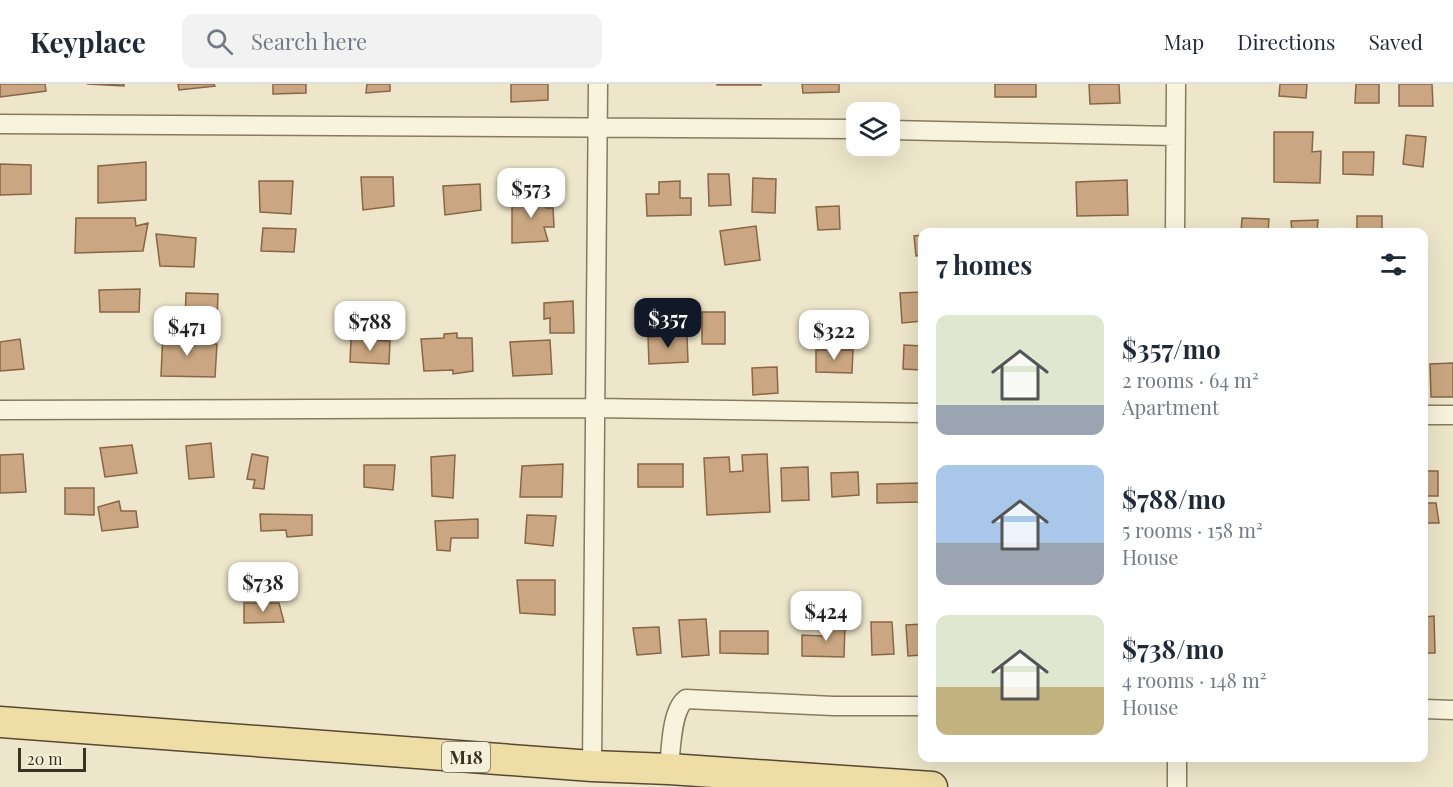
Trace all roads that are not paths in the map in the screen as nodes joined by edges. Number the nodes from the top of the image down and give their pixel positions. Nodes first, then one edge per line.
1 (598, 84) edge
2 (1176, 84) edge
3 (0, 124) edge
4 (598, 127) junction
5 (846, 129) edge
6 (900, 130) edge
7 (1175, 136) junction
8 (1174, 228) edge
9 (594, 408) junction
10 (0, 410) edge
11 (918, 413) edge
12 (1428, 415) edge
13 (1453, 416) edge
14 (918, 706) edge
15 (1428, 709) edge
16 (1453, 710) edge
17 (0, 722) edge
18 (1177, 762) edge
19 (592, 766) junction
20 (669, 769) junction
21 (932, 787) edge
22 (1177, 787) edge

1 - 4 street
2 - 7 street
3 - 4 street
4 - 5 street
4 - 9 street
6 - 7 street
7 - 8 street
9 - 10 street
9 - 11 street
9 - 19 street
12 - 13 street
14 - 20 street
15 - 16 street
17 - 19 main road, M18
18 - 22 street
19 - 20 main road, M18
20 - 21 main road, M18

